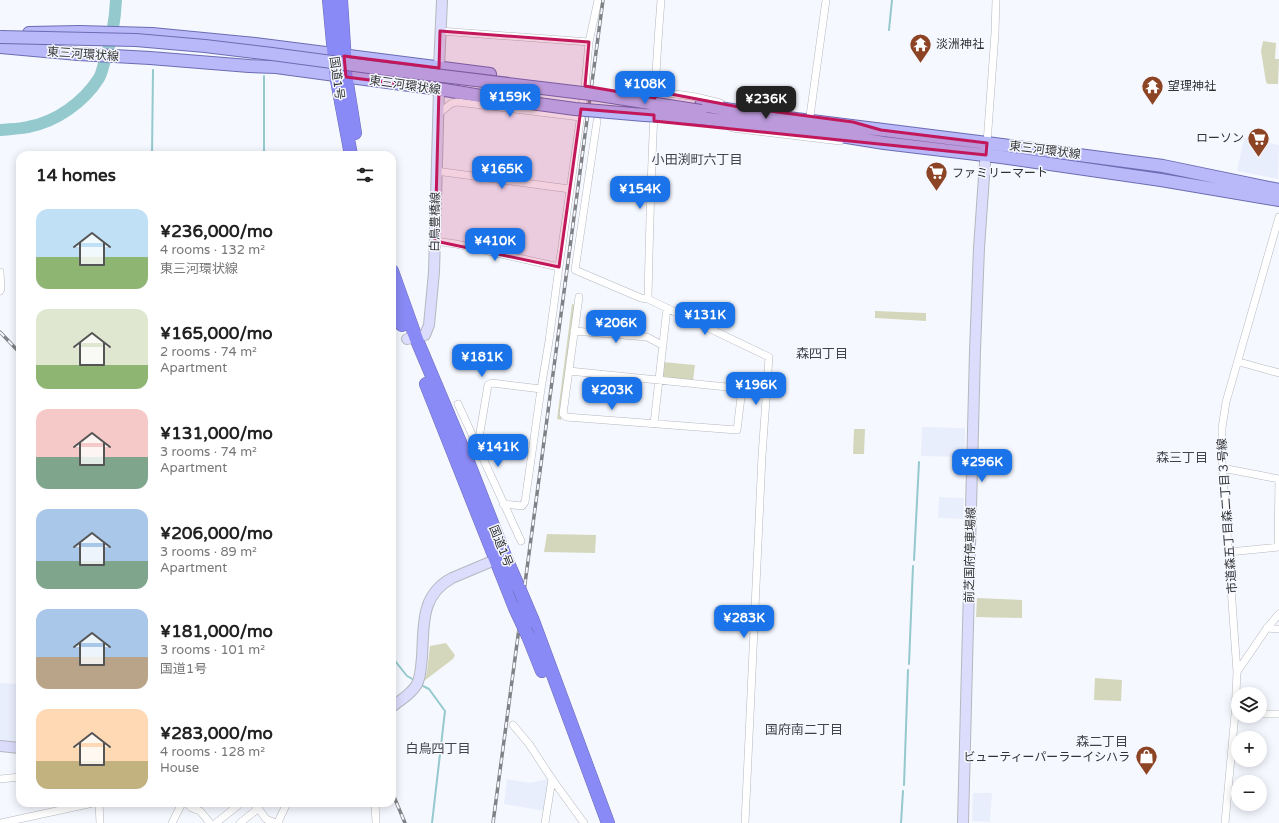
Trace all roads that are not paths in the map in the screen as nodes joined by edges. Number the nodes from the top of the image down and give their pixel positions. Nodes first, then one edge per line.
1 (329, 0) edge
2 (341, 0) edge
3 (442, 0) edge
4 (598, 0) edge
5 (661, 0) edge
6 (826, 0) edge
7 (996, 0) edge
8 (440, 31) junction
9 (0, 37) edge
10 (589, 42) junction
11 (0, 47) edge
12 (339, 55) junction
13 (439, 68) junction
14 (341, 76) junction
15 (439, 89) junction
16 (655, 91) junction
17 (701, 111) junction
18 (438, 114) junction
19 (580, 117) junction
20 (597, 121) dead end
21 (654, 121) junction
22 (810, 122) junction
23 (884, 143) junction
24 (987, 143) junction
25 (350, 151) edge
26 (358, 151) edge
27 (986, 155) junction
28 (436, 171) junction
29 (570, 189) junction
30 (1279, 190) edge
31 (1279, 200) edge
32 (1279, 217) edge
33 (435, 241) junction
34 (559, 267) junction
35 (0, 272) edge
36 (396, 284) edge
37 (0, 291) edge
38 (579, 297) dead end
39 (648, 299) junction
40 (396, 306) edge
41 (667, 308) junction
42 (574, 331) junction
43 (412, 338) junction
44 (662, 345) junction
45 (1238, 363) junction
46 (569, 371) junction
47 (1279, 372) edge
48 (659, 380) junction
49 (541, 389) junction
50 (742, 389) junction
51 (766, 391) junction
52 (458, 404) dead end
53 (654, 424) junction
54 (476, 444) junction
55 (1222, 468) junction
56 (1279, 479) edge
57 (503, 504) junction
58 (521, 541) dead end
59 (1279, 547) edge
60 (1229, 552) junction
61 (500, 558) junction
62 (1279, 614) edge
63 (1267, 628) junction
64 (1279, 629) edge
65 (1237, 672) junction
66 (1237, 687) edge
67 (396, 704) edge
68 (1267, 714) edge
69 (1279, 714) edge
70 (1235, 723) edge
71 (513, 725) dead end
72 (0, 746) edge
73 (16, 748) edge
74 (16, 777) edge
75 (0, 779) edge
76 (552, 779) junction
77 (75, 807) edge
78 (99, 807) edge
79 (180, 807) edge
80 (191, 807) edge
81 (236, 807) edge
82 (256, 807) edge
83 (258, 807) edge
84 (285, 807) edge
85 (374, 807) edge
86 (1, 823) edge
87 (100, 823) edge
88 (172, 823) edge
89 (210, 823) edge
90 (216, 823) edge
91 (240, 823) edge
92 (275, 823) edge
93 (279, 823) edge
94 (376, 823) edge
95 (544, 823) edge
96 (584, 823) edge
97 (598, 823) edge
98 (608, 823) edge
99 (745, 823) edge
100 (963, 823) edge
101 (1224, 823) edge

1 - 12 highway, 国道1号
2 - 12 highway, 国道1号
3 - 8 main road
4 - 10 street
5 - 16 street
6 - 22 street
7 - 24 street
8 - 10 street
8 - 13 main road
9 - 12 main road, 東三河環状線, bridge
9 - 17 main road, 東三河環状線, bridge
10 - 19 street
11 - 14 main road, 東三河環状線
12 - 13 main road, 東三河環状線
12 - 14 highway, 国道1号
13 - 17 main road, 東三河環状線
14 - 15 main road, 東三河環状線
14 - 25 highway, 国道1号
14 - 26 highway, 国道1号
15 - 17 main road, 東三河環状線, bridge
15 - 18 main road, 白鳥豊橋線
16 - 21 street
16 - 22 street
17 - 22 main road, 東三河環状線
17 - 22 main road, 東三河環状線
18 - 19 street
18 - 28 main road, 白鳥豊橋線
19 - 29 street
20 - 39 street
21 - 23 street
21 - 39 street
22 - 23 main road, 東三河環状線
22 - 24 main road, 東三河環状線
23 - 27 main road, 東三河環状線
24 - 27 main road, 前芝国府停車場線
24 - 30 main road, 東三河環状線
27 - 31 main road, 東三河環状線
27 - 100 main road, 前芝国府停車場線
28 - 29 street
28 - 33 main road, 白鳥豊橋線
29 - 34 street
32 - 45 street, 市道森五丁目森二丁目３号線
33 - 34 street
33 - 43 main road, 白鳥豊橋線
34 - 49 street
35 - 37 street
36 - 43 highway, 国道1号
38 - 42 street
39 - 41 street
40 - 43 highway, 国道1号
41 - 44 street
41 - 51 street
42 - 44 street
42 - 46 street
43 - 61 highway, 国道1号
44 - 48 street
45 - 47 street
45 - 55 street, 市道森五丁目森二丁目３号線
46 - 48 street
46 - 53 street
48 - 50 street
48 - 53 street
49 - 54 street
49 - 57 street
50 - 51 street
50 - 53 street
51 - 99 street
52 - 54 street
54 - 57 street
55 - 56 street
55 - 60 street, 市道森五丁目森二丁目３号線
56 - 59 street
57 - 58 street
59 - 60 street
60 - 65 street, 市道森五丁目森二丁目３号線
61 - 67 main road
61 - 97 highway, 国道1号, bridge
61 - 98 highway, 国道1号, bridge
62 - 63 street
63 - 64 street
63 - 65 street
65 - 66 street, 市道森五丁目森二丁目３号線
68 - 69 street
70 - 101 street, 市道森五丁目森二丁目３号線
71 - 76 street
72 - 73 main road
74 - 75 street
76 - 95 street
76 - 96 street
77 - 86 street
78 - 87 street
79 - 88 street
80 - 89 street
81 - 90 street
82 - 91 street
83 - 92 street
84 - 93 street
85 - 94 street

